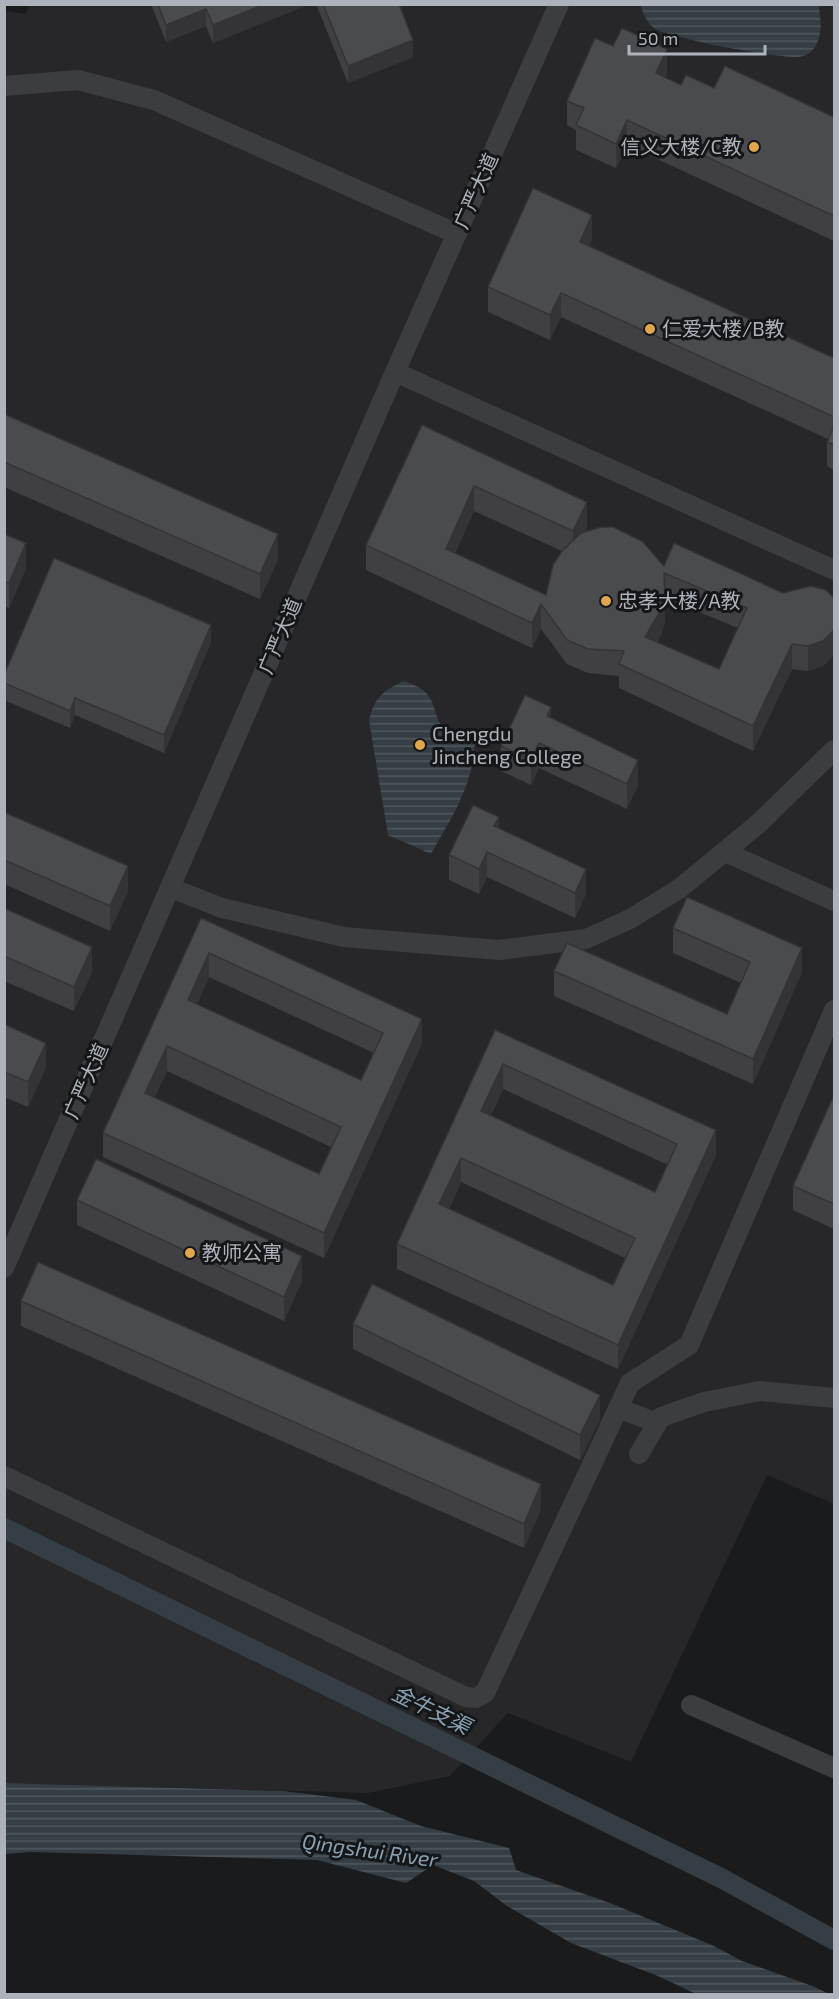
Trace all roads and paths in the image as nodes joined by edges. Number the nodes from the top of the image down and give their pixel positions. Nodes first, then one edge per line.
1 (559, 4) edge
2 (4, 86) edge
3 (457, 234) junction
4 (395, 372) junction
5 (834, 570) edge
6 (834, 750) edge
7 (725, 852) junction
8 (171, 888) junction
9 (834, 901) edge
10 (834, 1010) edge
11 (4, 1268) edge
12 (834, 1398) edge
13 (618, 1408) junction
14 (657, 1423) junction
15 (639, 1454) dead end
16 (4, 1476) edge
17 (691, 1705) dead end
18 (834, 1768) edge

1 - 3 street, 广严大道
2 - 3 street
3 - 4 street, 广严大道
4 - 5 street
4 - 8 street, 广严大道
6 - 7 street
7 - 8 street
7 - 9 street
8 - 11 street, 广严大道
10 - 13 street
12 - 14 street
13 - 14 street
13 - 16 street
14 - 15 street
17 - 18 street

